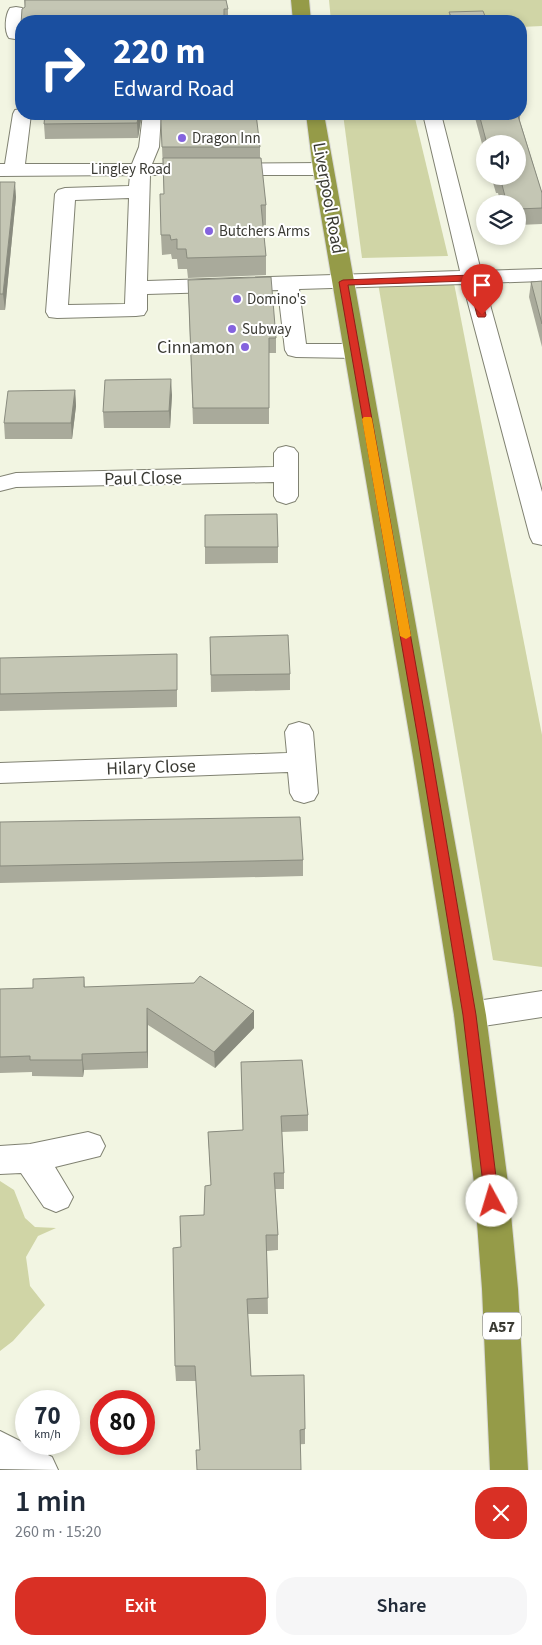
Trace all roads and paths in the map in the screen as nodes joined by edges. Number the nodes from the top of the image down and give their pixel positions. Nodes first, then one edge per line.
1 (300, 0) edge
2 (301, 15) edge
3 (20, 120) edge
4 (151, 120) edge
5 (316, 120) edge
6 (433, 120) edge
7 (323, 168) junction
8 (140, 169) junction
9 (7, 170) edge
10 (140, 192) junction
11 (542, 276) edge
12 (472, 278) junction
13 (343, 282) junction
14 (288, 284) junction
15 (136, 288) junction
16 (355, 351) junction
17 (286, 475) dead end
18 (0, 484) edge
19 (542, 537) edge
20 (299, 732) dead end
21 (301, 762) junction
22 (0, 773) edge
23 (304, 793) dead end
24 (542, 1004) edge
25 (470, 1015) junction
26 (88, 1146) dead end
27 (15, 1159) edge
28 (56, 1197) dead end
29 (0, 1449) edge
30 (39, 1470) edge
31 (509, 1470) edge

1 - 2 highway
3 - 9 street
4 - 8 street
5 - 7 highway, Liverpool Road / A57
6 - 12 street
7 - 8 street, Lingley Road
7 - 13 highway, Liverpool Road / A57
8 - 9 street, Lingley Road
8 - 10 street
10 - 15 street
10 - 15 street
11 - 12 street
12 - 13 street
12 - 19 street
13 - 14 street
13 - 16 highway, Liverpool Road / A57
14 - 15 street
14 - 16 street
16 - 25 highway, Liverpool Road / A57
17 - 18 street, Paul Close
20 - 21 street
21 - 22 street, Hilary Close
21 - 23 street
24 - 25 street
25 - 31 highway, Liverpool Road / A57
26 - 27 street
27 - 28 street
29 - 30 street

